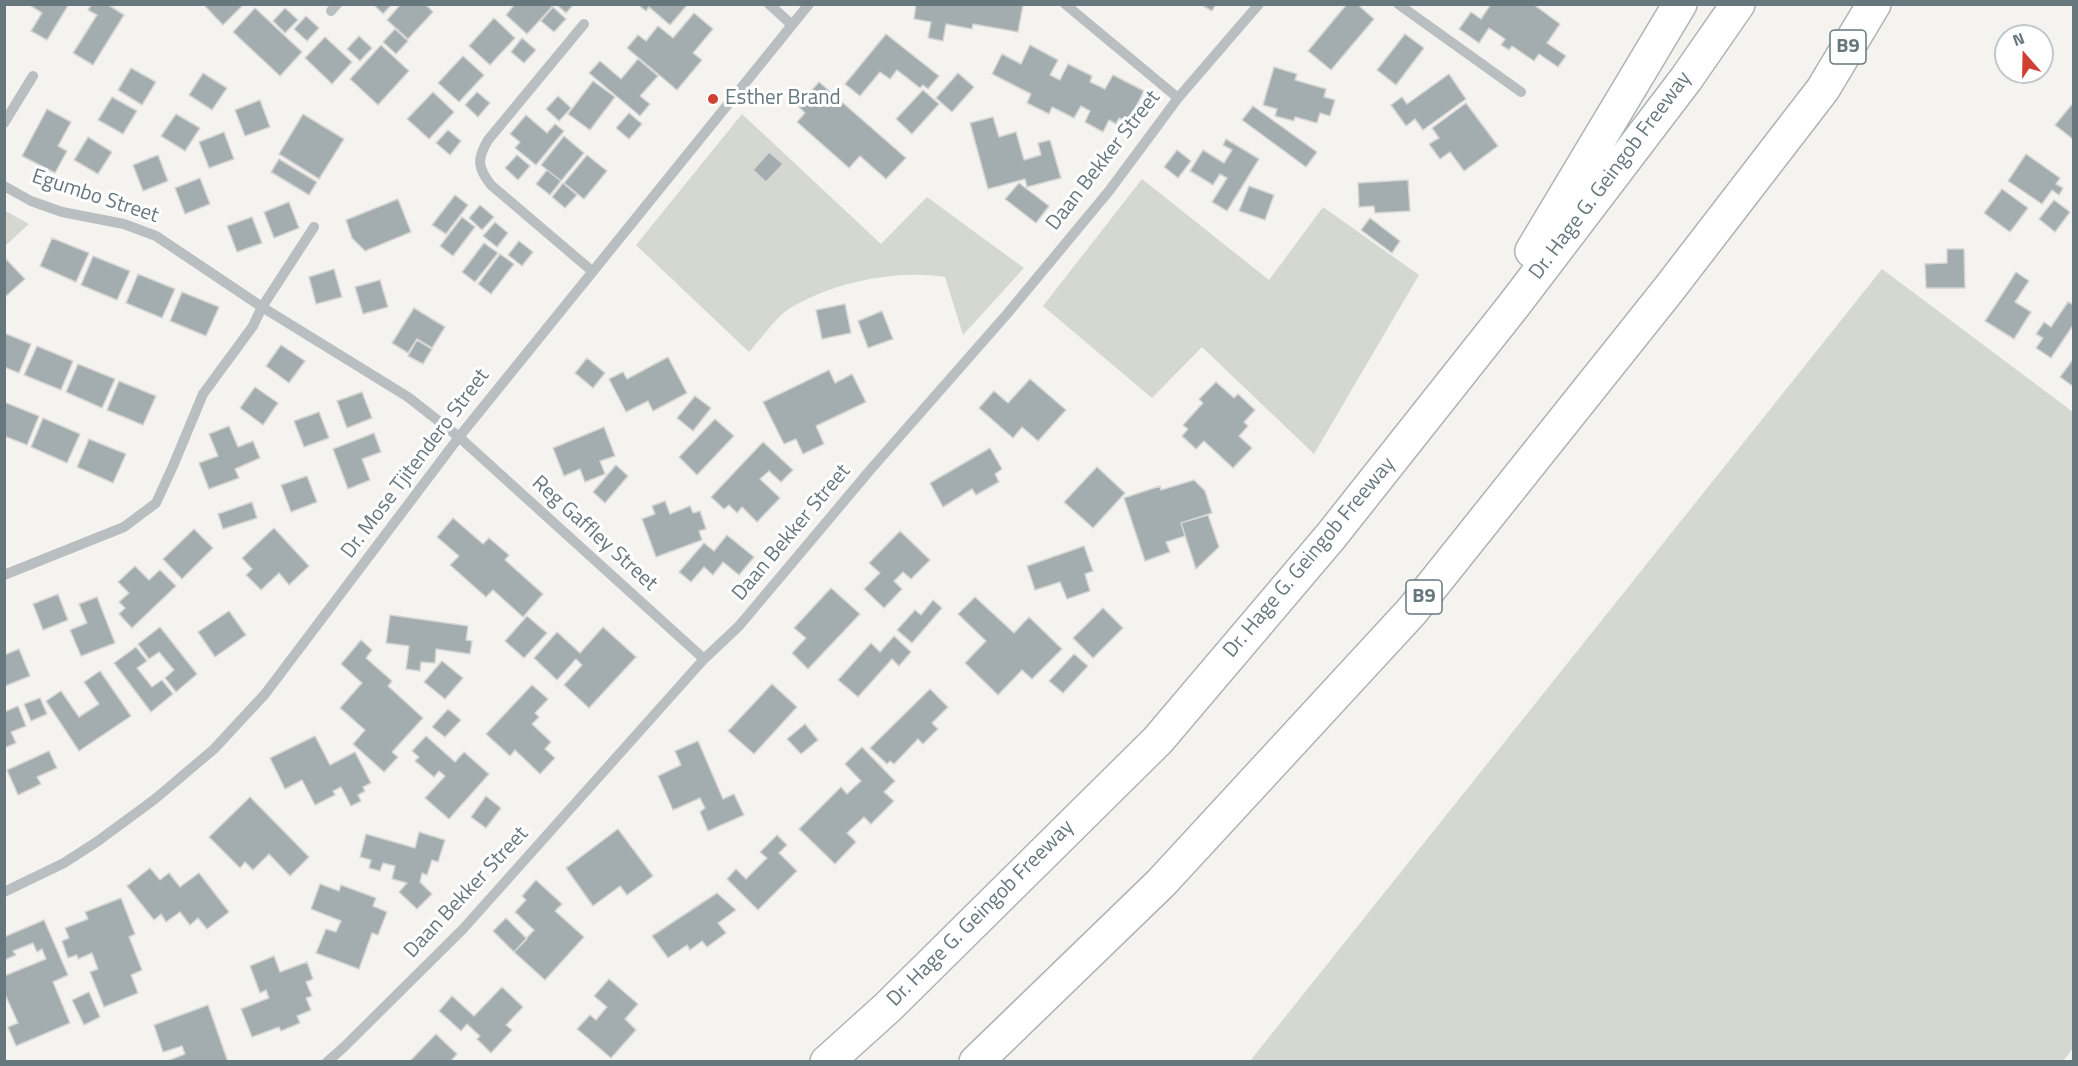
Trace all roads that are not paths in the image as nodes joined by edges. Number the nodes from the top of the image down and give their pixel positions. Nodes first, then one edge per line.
1 (769, 4) edge
2 (809, 4) edge
3 (1065, 4) edge
4 (1259, 4) edge
5 (1398, 4) edge
6 (1680, 4) edge
7 (1738, 4) edge
8 (1874, 4) edge
9 (1891, 4) edge
10 (584, 24) dead end
11 (792, 25) junction
12 (33, 76) dead end
13 (1822, 89) junction
14 (1521, 92) dead end
15 (1178, 98) junction
16 (4, 123) edge
17 (4, 186) edge
18 (314, 227) dead end
19 (592, 271) junction
20 (262, 307) junction
21 (1455, 379) junction
22 (459, 437) junction
23 (4, 575) edge
24 (704, 659) junction
25 (4, 892) edge
26 (327, 1062) edge
27 (827, 1062) edge
28 (976, 1062) edge

1 - 11 street
2 - 11 street, Dr. Mose Tjitendero Street
3 - 15 street
4 - 15 street, Daan Bekker Street
5 - 14 street
6 - 21 highway
7 - 21 highway, Dr. Hage G. Geingob Freeway
8 - 13 highway, B9
9 - 13 highway
10 - 19 street
11 - 19 street, Dr. Mose Tjitendero Street
12 - 16 street
13 - 28 highway, B9
15 - 24 street, Daan Bekker Street
17 - 20 street, Egumbo Street
18 - 20 street
19 - 22 street, Dr. Mose Tjitendero Street
20 - 22 street, Egumbo Street
20 - 23 street
21 - 27 highway, Dr. Hage G. Geingob Freeway
22 - 24 street, Reg Gaffley Street
22 - 25 street, Dr. Mose Tjitendero Street
24 - 26 street, Daan Bekker Street

